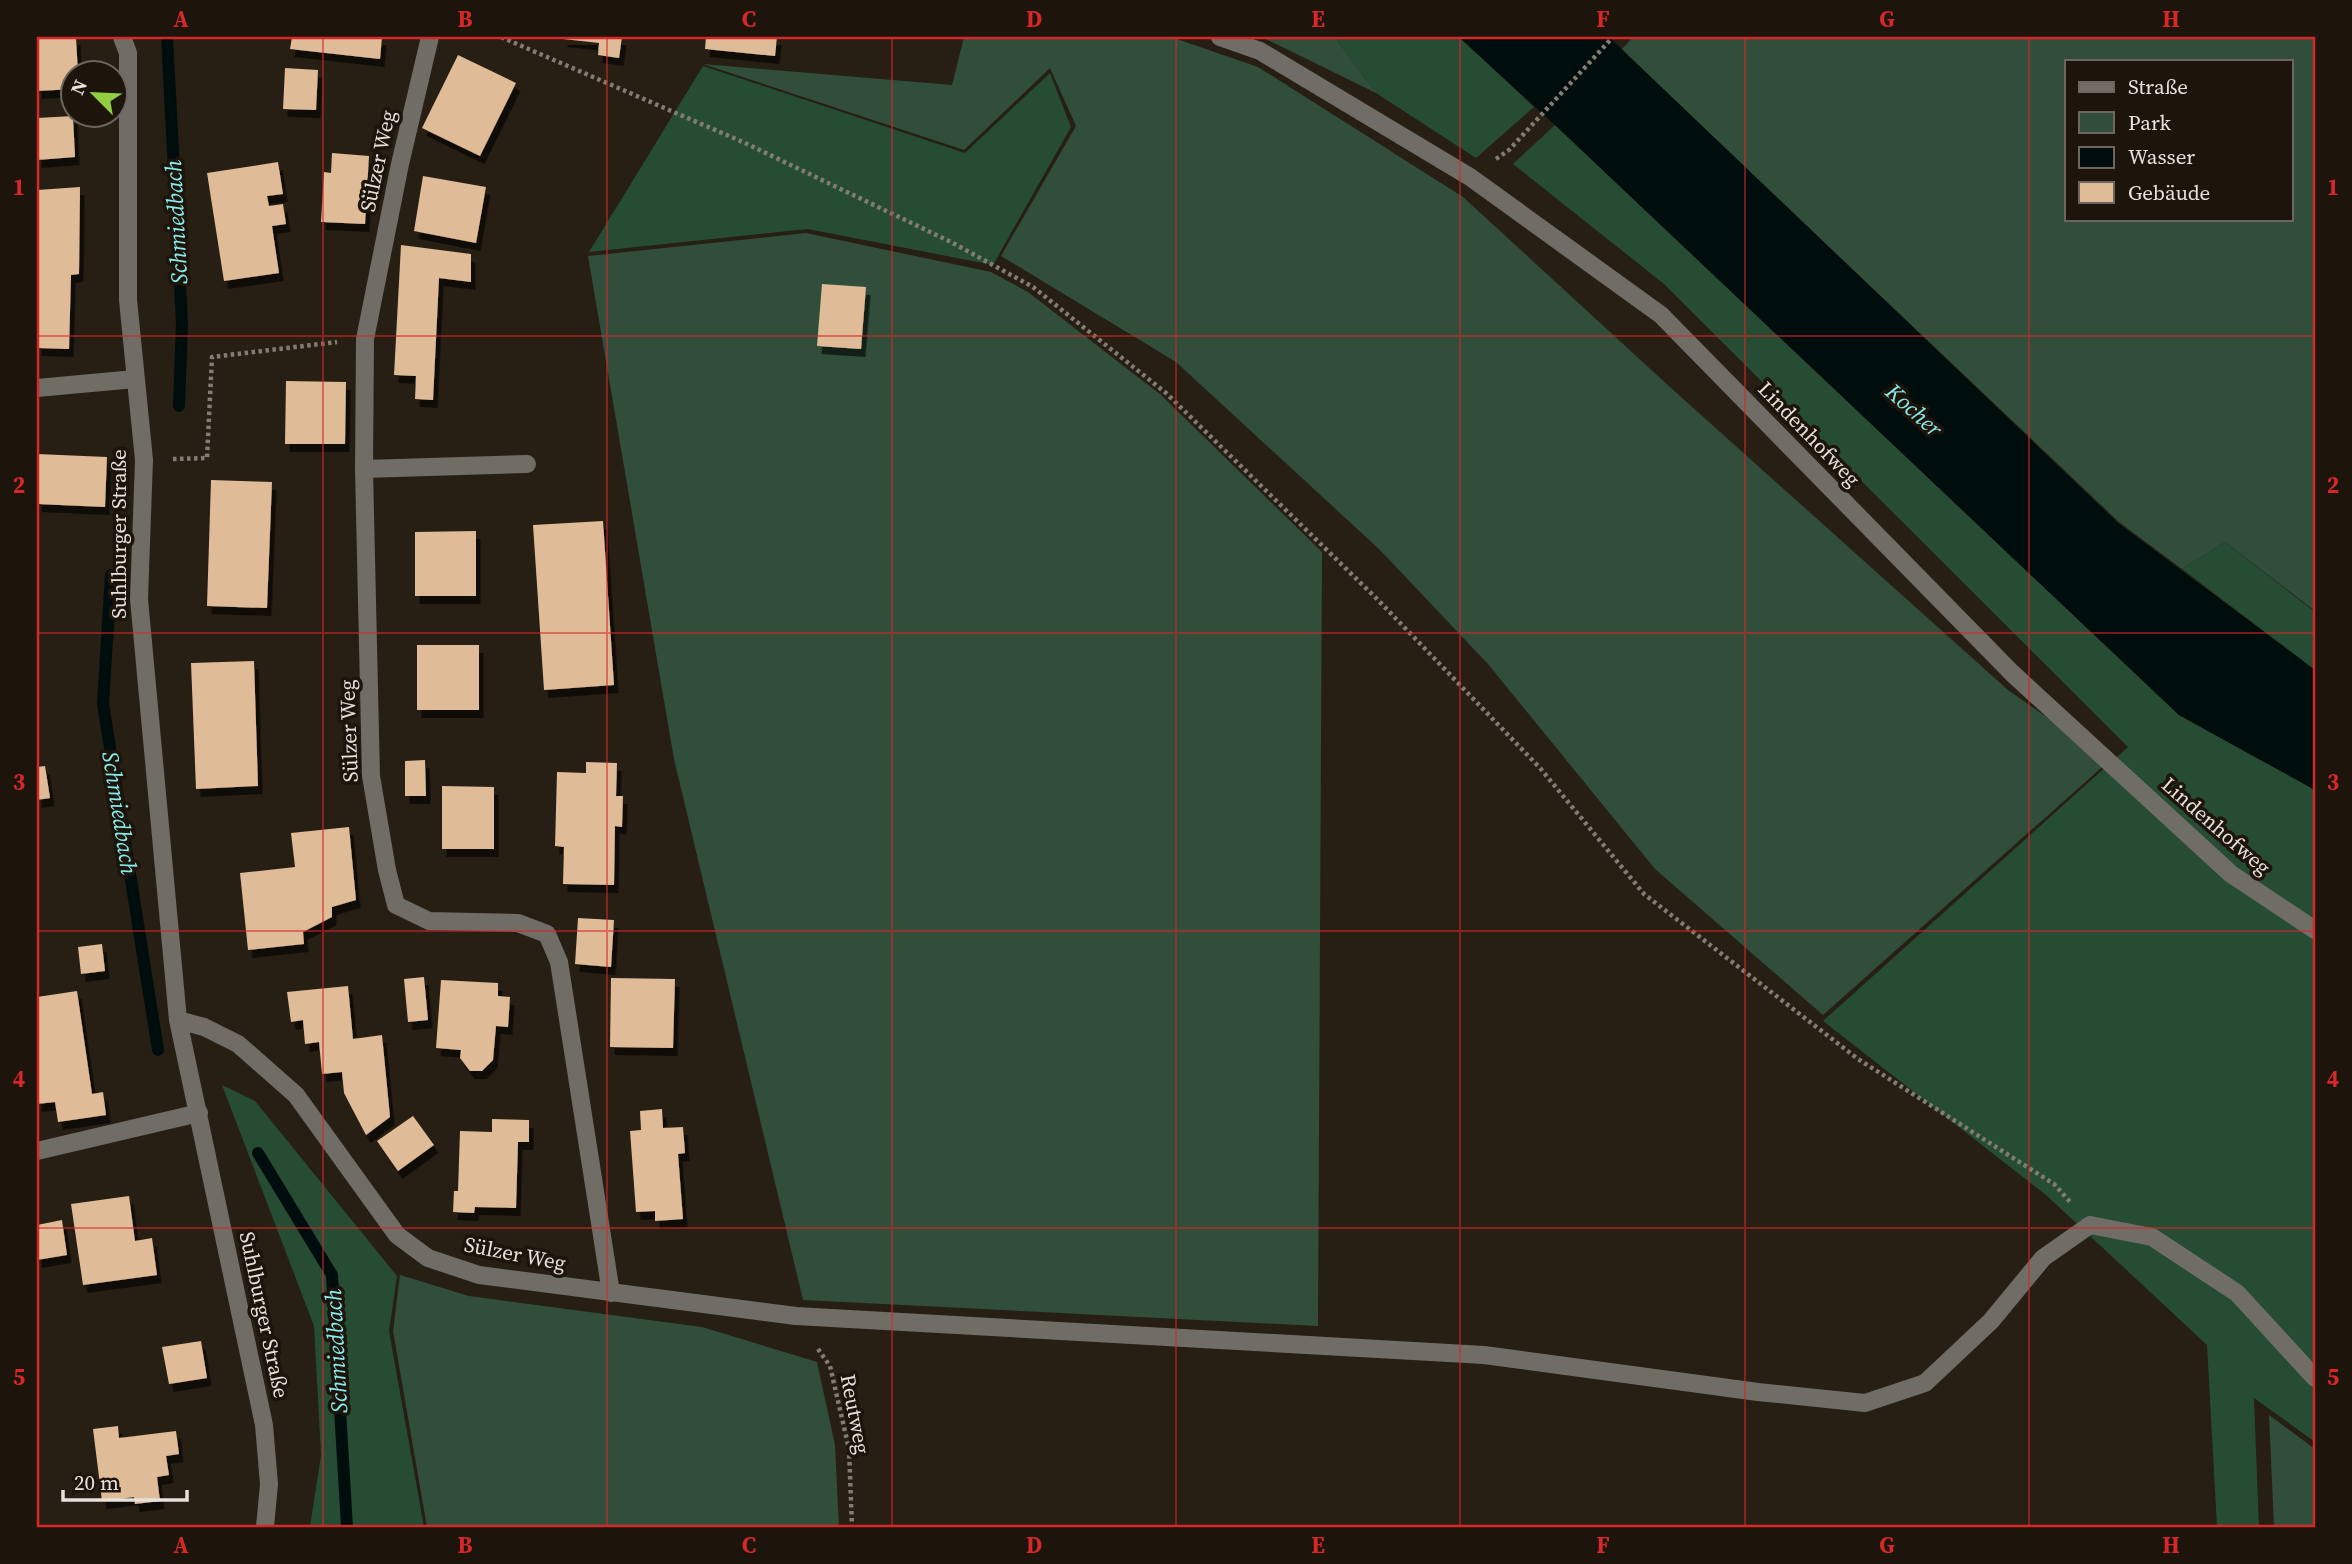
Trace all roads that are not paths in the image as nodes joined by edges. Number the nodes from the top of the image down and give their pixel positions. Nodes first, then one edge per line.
1 (122, 37) edge
2 (430, 37) edge
3 (1220, 37) edge
4 (135, 379) junction
5 (37, 388) edge
6 (527, 464) dead end
7 (364, 469) junction
8 (2315, 930) edge
9 (178, 1020) junction
10 (199, 1113) junction
11 (37, 1151) edge
12 (611, 1293) junction
13 (2315, 1378) edge
14 (265, 1527) edge

1 - 4 street, Suhlburger Straße
2 - 7 street, Sülzer Weg
3 - 8 street, Lindenhofweg
4 - 5 street
4 - 9 street, Suhlburger Straße
6 - 7 street
7 - 12 street, Sülzer Weg
9 - 10 street, Suhlburger Straße
9 - 12 street, Sülzer Weg
10 - 11 street
10 - 14 street, Suhlburger Straße
12 - 13 street, Sülzer Weg

